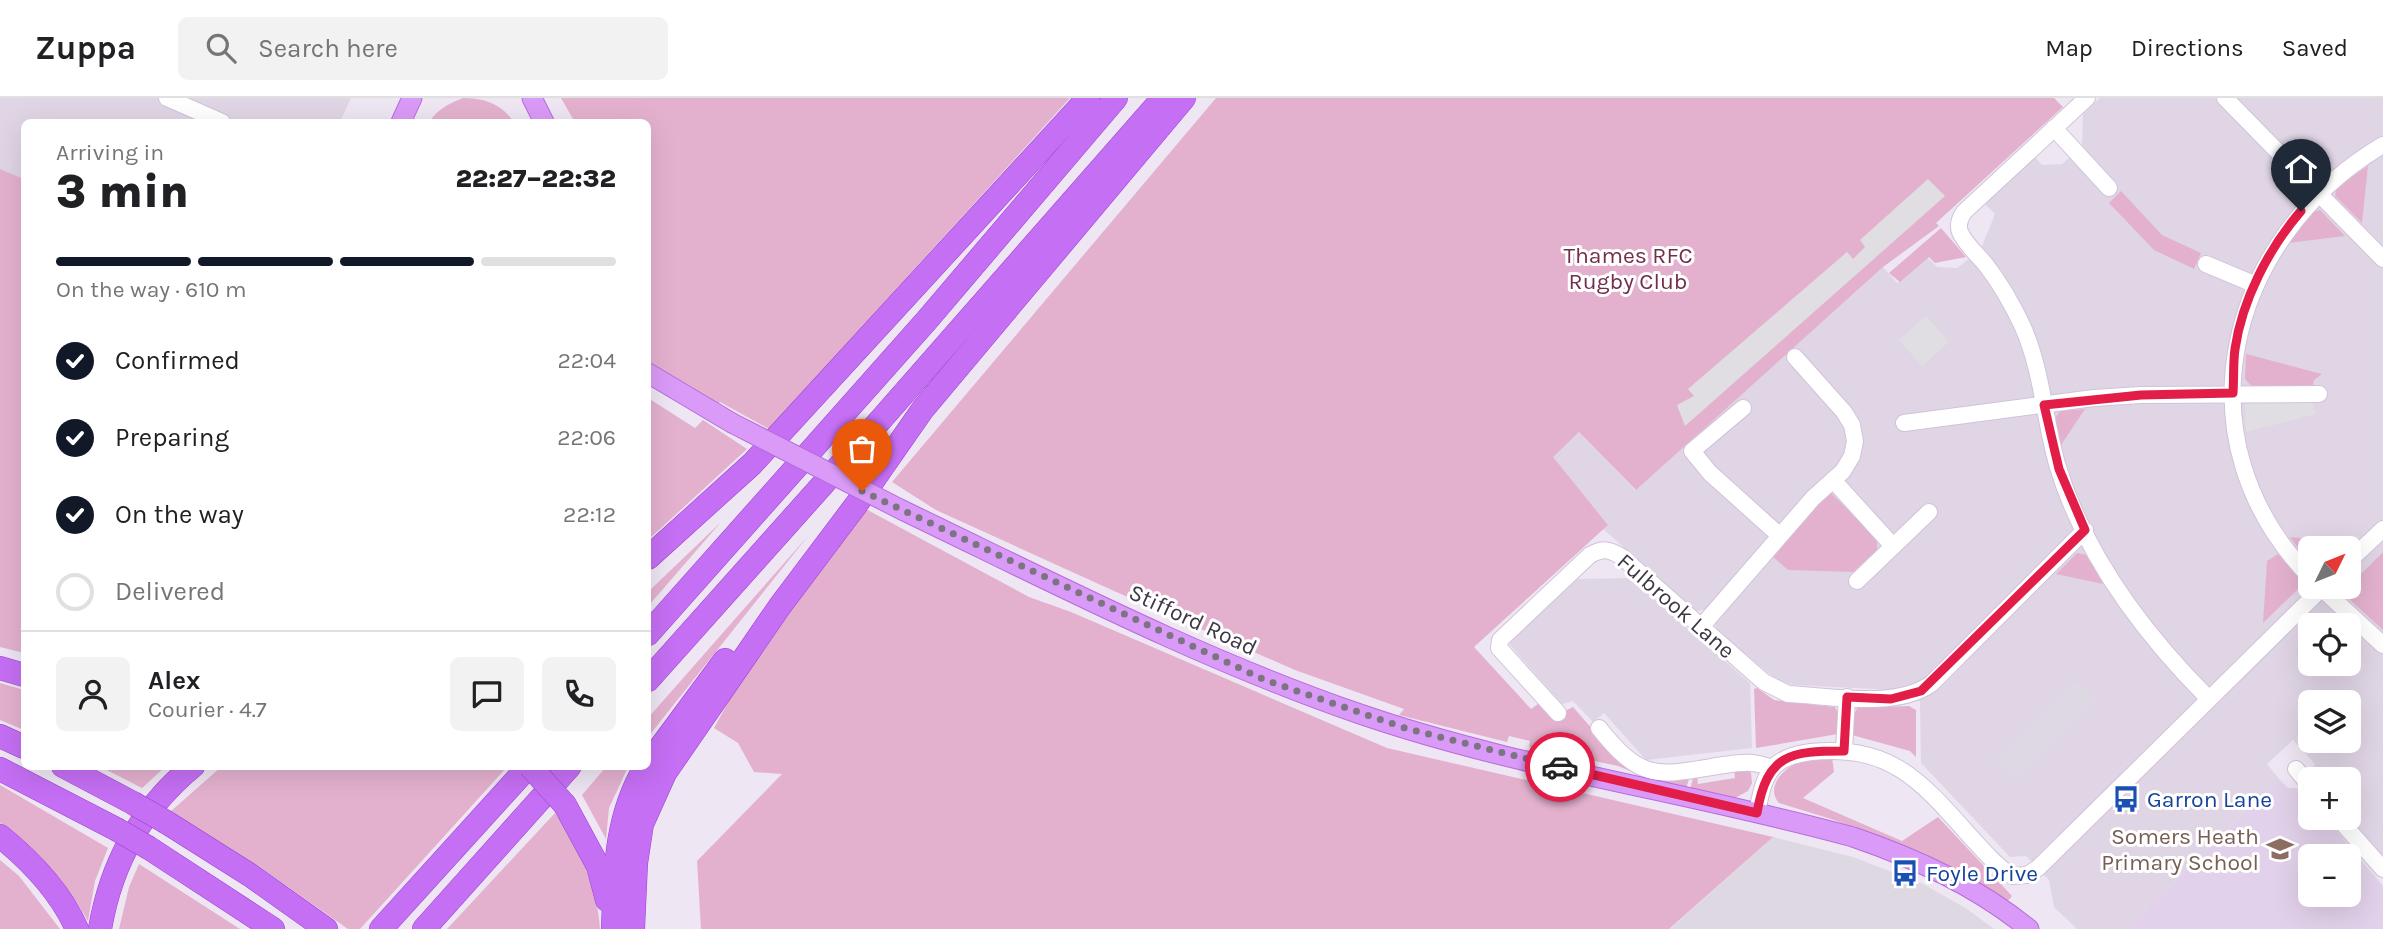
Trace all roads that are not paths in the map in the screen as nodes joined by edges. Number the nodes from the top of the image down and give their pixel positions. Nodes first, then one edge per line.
1 (167, 98) edge
2 (412, 98) edge
3 (532, 98) edge
4 (1088, 98) edge
5 (1116, 98) edge
6 (1163, 98) edge
7 (1184, 98) edge
8 (2087, 98) edge
9 (2225, 98) edge
10 (215, 119) edge
11 (402, 119) edge
12 (542, 119) edge
13 (2054, 128) junction
14 (2383, 145) edge
15 (1038, 188) junction
16 (2109, 188) dead end
17 (2318, 193) junction
18 (2383, 259) edge
19 (2206, 264) dead end
20 (2256, 285) junction
21 (959, 331) junction
22 (1795, 357) dead end
23 (651, 375) edge
24 (2233, 393) junction
25 (2319, 394) dead end
26 (2044, 405) junction
27 (1743, 408) dead end
28 (1904, 423) dead end
29 (1833, 481) junction
30 (1929, 512) dead end
31 (2383, 529) edge
32 (2085, 530) junction
33 (1779, 535) junction
34 (1893, 546) junction
35 (2361, 550) edge
36 (651, 555) edge
37 (2298, 561) edge
38 (651, 571) edge
39 (1857, 581) dead end
40 (2305, 599) edge
41 (2335, 599) edge
42 (1700, 627) junction
43 (651, 631) edge
44 (2383, 645) edge
45 (651, 677) edge
46 (1847, 697) junction
47 (2209, 699) junction
48 (1558, 713) dead end
49 (1599, 728) dead end
50 (0, 736) edge
51 (21, 746) edge
52 (1844, 751) junction
53 (651, 760) edge
54 (1772, 768) junction
55 (0, 769) edge
56 (2295, 769) dead end
57 (71, 770) edge
58 (189, 770) edge
59 (525, 770) edge
60 (533, 770) edge
61 (566, 770) edge
62 (644, 770) edge
63 (2298, 772) edge
64 (1757, 813) junction
65 (2348, 830) edge
66 (0, 836) edge
67 (2383, 869) edge
68 (317, 923) edge
69 (77, 929) edge
70 (100, 929) edge
71 (273, 929) edge
72 (382, 929) edge
73 (424, 929) edge
74 (612, 929) edge
75 (633, 929) edge
76 (2029, 929) edge

1 - 10 street
2 - 11 main road
3 - 12 main road
4 - 36 highway
5 - 15 highway
6 - 21 highway
7 - 75 highway
8 - 13 street
9 - 17 street
13 - 16 street
13 - 26 street
14 - 17 street
15 - 38 highway
15 - 43 highway
17 - 18 street
17 - 20 street
19 - 20 street
20 - 24 street
21 - 45 highway
21 - 53 highway
22 - 29 street
23 - 64 main road, Stifford Road, bridge
24 - 25 street
24 - 26 street
24 - 37 street
26 - 28 street
26 - 32 street
27 - 33 street
29 - 33 street
29 - 34 street
30 - 34 street
31 - 35 street
32 - 46 street, Fulbrook Lane
32 - 47 street
33 - 42 street
34 - 39 street
40 - 47 street
41 - 44 street
42 - 46 street, Fulbrook Lane
42 - 48 street, Fulbrook Lane
46 - 52 street
47 - 52 street
49 - 54 street
50 - 51 highway
52 - 54 street
54 - 64 street
55 - 71 highway, bridge
56 - 63 street
57 - 68 highway, bridge
58 - 70 highway
59 - 72 highway
60 - 74 highway, bridge
61 - 73 highway
62 - 74 highway
64 - 76 main road, Stifford Road
65 - 67 street
66 - 69 highway

